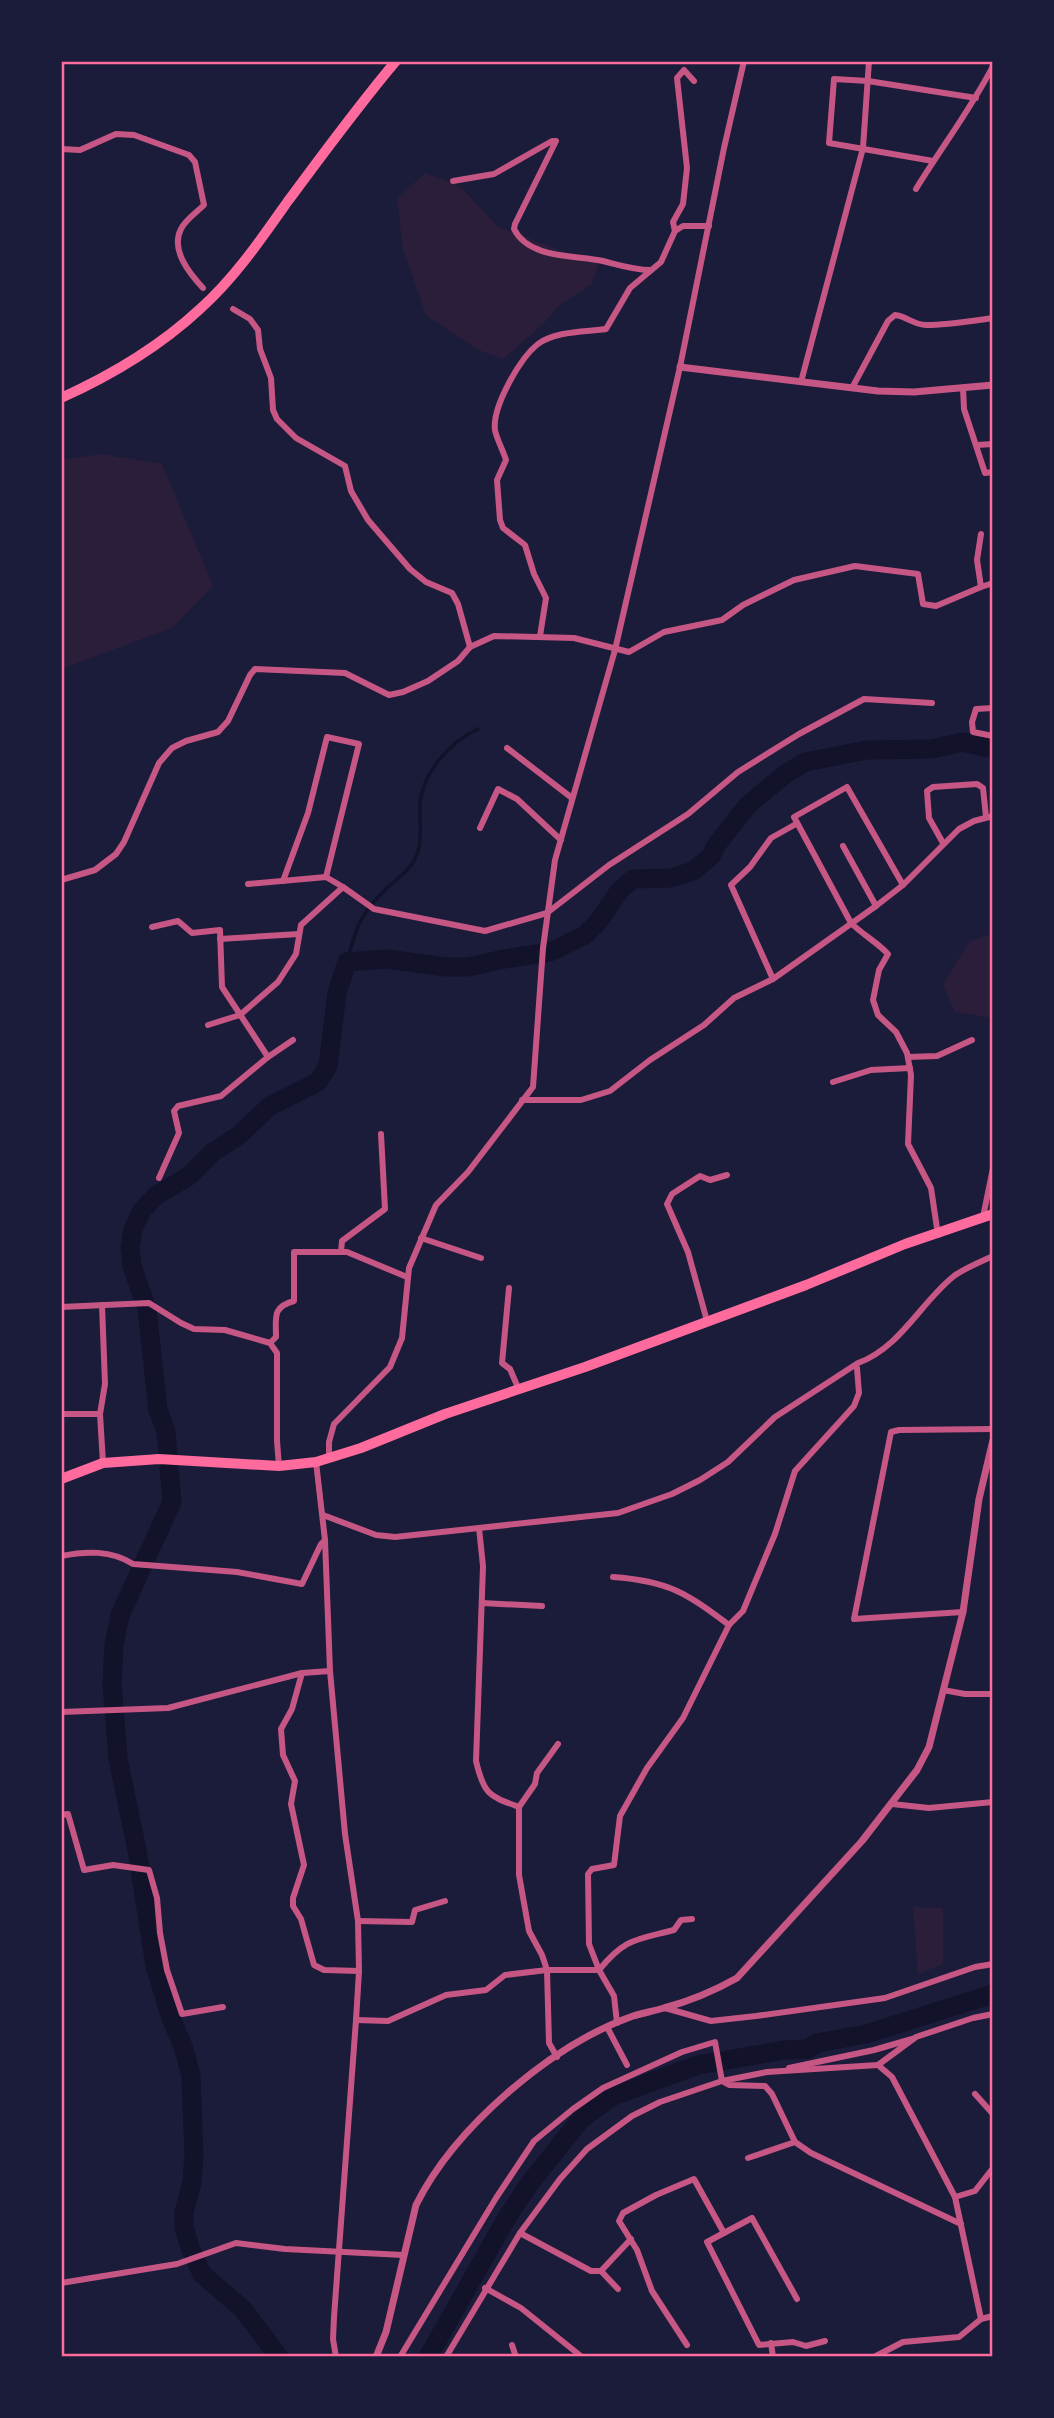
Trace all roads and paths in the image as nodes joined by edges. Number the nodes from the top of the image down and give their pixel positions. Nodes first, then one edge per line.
1 (396, 61) edge
2 (744, 61) edge
3 (869, 61) edge
4 (993, 66) edge
5 (694, 81) dead end
6 (868, 81) junction
7 (976, 98) junction
8 (61, 149) edge
9 (863, 149) junction
10 (933, 161) junction
11 (453, 181) dead end
12 (916, 189) dead end
13 (709, 226) junction
14 (675, 231) junction
15 (651, 270) junction
16 (203, 289) dead end
17 (233, 309) dead end
18 (993, 318) edge
19 (680, 367) junction
20 (801, 382) junction
21 (993, 385) edge
22 (852, 388) junction
23 (963, 388) junction
24 (61, 398) edge
25 (993, 444) edge
26 (976, 445) junction
27 (993, 472) edge
28 (981, 534) dead end
29 (993, 583) edge
30 (981, 587) junction
31 (540, 636) junction
32 (470, 647) junction
33 (615, 650) junction
34 (932, 703) dead end
35 (993, 708) edge
36 (993, 736) edge
37 (507, 748) dead end
38 (572, 798) junction
39 (990, 816) edge
40 (796, 824) junction
41 (480, 828) dead end
42 (561, 840) junction
43 (943, 843) junction
44 (843, 846) dead end
45 (326, 877) junction
46 (61, 880) edge
47 (283, 881) junction
48 (248, 884) dead end
49 (903, 885) junction
50 (342, 887) junction
51 (876, 906) junction
52 (547, 914) junction
53 (851, 923) junction
54 (152, 927) dead end
55 (299, 934) junction
56 (220, 939) junction
57 (773, 979) junction
58 (240, 1015) junction
59 (208, 1025) dead end
60 (293, 1040) dead end
61 (972, 1040) dead end
62 (268, 1057) junction
63 (908, 1057) junction
64 (910, 1068) junction
65 (833, 1082) dead end
66 (522, 1100) junction
67 (381, 1134) dead end
68 (993, 1143) edge
69 (993, 1167) edge
70 (727, 1175) dead end
71 (159, 1178) dead end
72 (993, 1214) edge
73 (982, 1219) junction
74 (938, 1235) junction
75 (421, 1238) junction
76 (341, 1252) junction
77 (993, 1256) edge
78 (481, 1258) dead end
79 (407, 1277) junction
80 (509, 1288) dead end
81 (102, 1305) junction
82 (61, 1307) edge
83 (707, 1321) junction
84 (270, 1343) junction
85 (857, 1368) dead end
86 (519, 1390) junction
87 (61, 1414) edge
88 (100, 1414) junction
89 (993, 1429) edge
90 (993, 1440) edge
91 (330, 1457) junction
92 (316, 1462) junction
93 (103, 1463) junction
94 (279, 1466) junction
95 (61, 1479) edge
96 (323, 1515) junction
97 (479, 1528) junction
98 (325, 1539) junction
99 (61, 1556) edge
100 (613, 1577) dead end
101 (482, 1603) junction
102 (542, 1606) dead end
103 (963, 1612) junction
104 (729, 1625) junction
105 (330, 1671) junction
106 (302, 1673) junction
107 (943, 1690) junction
108 (993, 1694) edge
109 (61, 1712) edge
110 (558, 1744) dead end
111 (993, 1802) edge
112 (892, 1804) junction
113 (519, 1807) junction
114 (61, 1815) edge
115 (445, 1901) dead end
116 (692, 1919) dead end
117 (358, 1921) junction
118 (993, 1964) edge
119 (547, 1970) junction
120 (599, 1970) junction
121 (359, 1971) junction
122 (223, 2007) dead end
123 (665, 2008) junction
124 (993, 2014) edge
125 (356, 2020) junction
126 (617, 2023) junction
127 (607, 2028) junction
128 (916, 2037) junction
129 (557, 2057) junction
130 (627, 2065) dead end
131 (878, 2065) junction
132 (767, 2072) junction
133 (722, 2081) junction
134 (975, 2094) dead end
135 (993, 2114) edge
136 (795, 2141) junction
137 (748, 2158) dead end
138 (993, 2168) edge
139 (955, 2197) junction
140 (961, 2224) junction
141 (520, 2233) junction
142 (724, 2233) junction
143 (631, 2239) junction
144 (340, 2252) junction
145 (403, 2255) junction
146 (601, 2271) junction
147 (61, 2283) edge
148 (485, 2288) junction
149 (618, 2289) dead end
150 (797, 2299) dead end
151 (993, 2316) edge
152 (981, 2319) junction
153 (825, 2340) dead end
154 (771, 2343) junction
155 (512, 2345) dead end
156 (687, 2345) dead end
157 (336, 2357) edge
158 (376, 2357) edge
159 (400, 2357) edge
160 (446, 2357) edge
161 (516, 2357) edge
162 (582, 2357) edge
163 (773, 2357) edge
164 (874, 2357) edge

1 - 24 main road
2 - 13 street
3 - 6 street
4 - 7 street
5 - 14 street
6 - 7 street
6 - 9 street
6 - 9 street
7 - 10 street
8 - 16 street
9 - 10 street
9 - 20 street
10 - 12 street
11 - 15 street
13 - 14 street
13 - 19 street
14 - 15 street
15 - 31 street
17 - 32 street
18 - 22 street
19 - 20 street
19 - 33 street
20 - 22 street
21 - 23 street
22 - 23 street
23 - 26 street
25 - 26 street
26 - 27 street
28 - 30 street
29 - 30 street
30 - 33 street
31 - 32 street
31 - 33 street
32 - 46 street
33 - 38 street
34 - 52 street
35 - 36 street
37 - 38 street
38 - 42 street
39 - 43 street
39 - 43 street
40 - 49 street
40 - 53 street
40 - 57 street
41 - 42 street
42 - 52 street
43 - 49 street
44 - 51 street
45 - 47 street
45 - 47 street
45 - 50 street
47 - 48 street
49 - 51 street
50 - 52 street
50 - 55 street
51 - 53 street
52 - 66 street
53 - 57 street
53 - 63 street
54 - 56 street
55 - 56 street
55 - 58 street
56 - 58 street
57 - 66 street
58 - 59 street
58 - 62 street
60 - 62 street
61 - 63 street
62 - 71 street
63 - 64 street
64 - 65 street
64 - 74 street
66 - 75 street
67 - 76 street
68 - 69 street
69 - 73 street
70 - 83 street
72 - 73 main road
73 - 74 main road
74 - 83 main road
75 - 78 street
75 - 79 street
76 - 79 street
76 - 84 street
77 - 97 street
79 - 91 street
80 - 86 street
81 - 82 street
81 - 84 street
81 - 88 street
83 - 86 main road
84 - 94 street
85 - 104 street
86 - 91 main road
87 - 88 street
88 - 93 street
89 - 103 street
90 - 103 street
91 - 92 main road
92 - 94 main road
92 - 96 street
93 - 94 main road
93 - 95 main road
96 - 97 street
96 - 98 street
97 - 101 street
98 - 99 street
98 - 105 street
100 - 104 street
101 - 102 street
101 - 113 street
103 - 107 street
104 - 120 street
105 - 106 street
105 - 117 street
106 - 109 street
106 - 121 street
107 - 108 street
107 - 112 street
110 - 113 street
111 - 112 street
112 - 123 street
113 - 119 street
114 - 122 street
115 - 117 street
116 - 120 street
117 - 121 street
118 - 123 street
119 - 120 street
119 - 125 street
119 - 129 street
120 - 126 street
121 - 125 street
123 - 126 street
124 - 128 street
125 - 144 street
126 - 127 street
127 - 129 street
127 - 130 street
128 - 131 street
128 - 132 street
129 - 145 street
131 - 132 street
131 - 139 street
132 - 133 street
133 - 136 street
133 - 141 street
133 - 159 street
134 - 135 street
136 - 137 street
136 - 140 street
138 - 139 street
139 - 140 street
140 - 152 street
141 - 146 street
141 - 148 street
142 - 143 street
142 - 150 street
142 - 154 street
143 - 146 street
143 - 156 street
144 - 145 street
144 - 147 street
144 - 157 street
145 - 158 street
146 - 149 street
148 - 160 street
148 - 162 street
151 - 152 street
152 - 164 street
153 - 154 street
154 - 163 street
155 - 161 street

